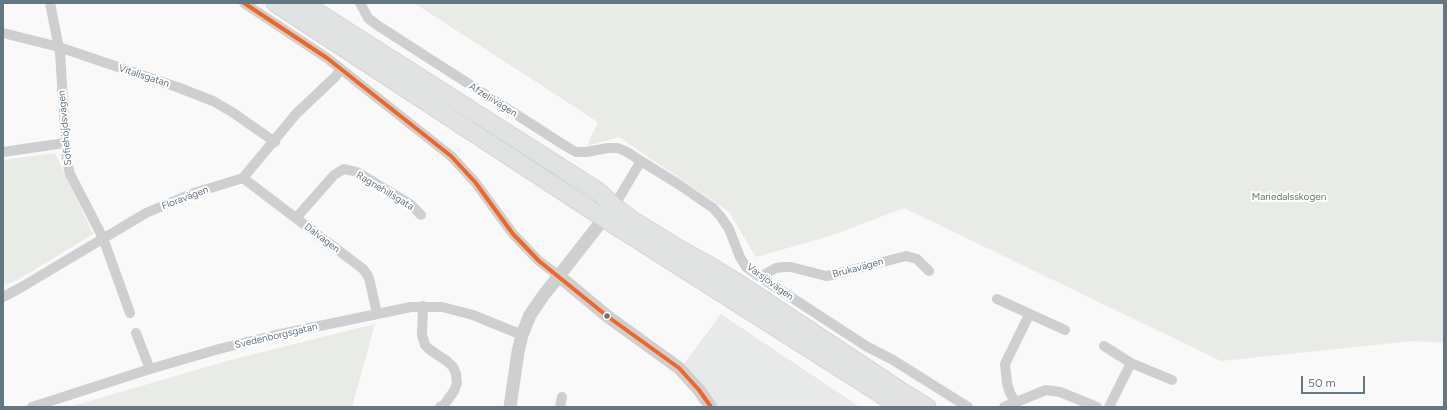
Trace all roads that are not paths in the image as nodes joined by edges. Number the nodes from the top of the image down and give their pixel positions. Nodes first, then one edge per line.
1 (50, 3) edge
2 (244, 3) edge
3 (275, 3) edge
4 (303, 3) edge
5 (360, 3) edge
6 (3, 33) edge
7 (59, 47) junction
8 (341, 69) junction
9 (275, 142) junction
10 (65, 143) junction
11 (3, 152) edge
12 (640, 161) junction
13 (243, 178) junction
14 (609, 213) junction
15 (421, 215) dead end
16 (296, 218) junction
17 (103, 238) junction
18 (929, 271) dead end
19 (559, 276) junction
20 (760, 277) junction
21 (3, 297) edge
22 (997, 299) dead end
23 (423, 306) junction
24 (130, 313) dead end
25 (377, 314) junction
26 (1029, 315) junction
27 (1065, 330) dead end
28 (136, 333) dead end
29 (522, 334) junction
30 (1104, 346) dead end
31 (1131, 363) junction
32 (150, 369) junction
33 (1172, 380) dead end
34 (1015, 402) junction
35 (32, 407) edge
36 (440, 407) edge
37 (510, 407) edge
38 (711, 407) edge
39 (901, 407) edge
40 (927, 407) edge
41 (968, 407) edge
42 (1004, 407) edge
43 (1097, 407) edge
44 (1109, 407) edge

1 - 7 street, Sofiehöjdsvägen
2 - 8 street
3 - 14 highway
4 - 14 highway
5 - 12 street, Afzeliivägen
6 - 7 street, Vitalisgatan
7 - 9 street, Vitalisgatan
7 - 10 street, Sofiehöjdsvägen
8 - 9 street
8 - 19 street
9 - 13 street
10 - 11 street
10 - 17 street, Sofiehöjdsvägen
12 - 14 street
12 - 20 street, Varsjövägen
13 - 16 street, Dalvägen
13 - 17 street, Floravägen
14 - 19 street
14 - 39 highway
14 - 40 highway
15 - 16 street, Ragnehillsgata
16 - 25 street, Dalvägen
17 - 21 street, Floravägen
17 - 24 street, Sofiehöjdsvägen
18 - 20 street, Brukavägen
19 - 29 street
19 - 38 street
20 - 41 street, Varsjövägen
22 - 26 street
23 - 25 street, Svedenborgsgatan
23 - 29 street, Svedenborgsgatan
23 - 36 street
25 - 32 street, Svedenborgsgatan
26 - 27 street
26 - 34 street
28 - 32 street
29 - 37 street
30 - 31 street
31 - 33 street
31 - 44 street
32 - 35 street, Svedenborgsgatan
34 - 42 street
34 - 43 street

